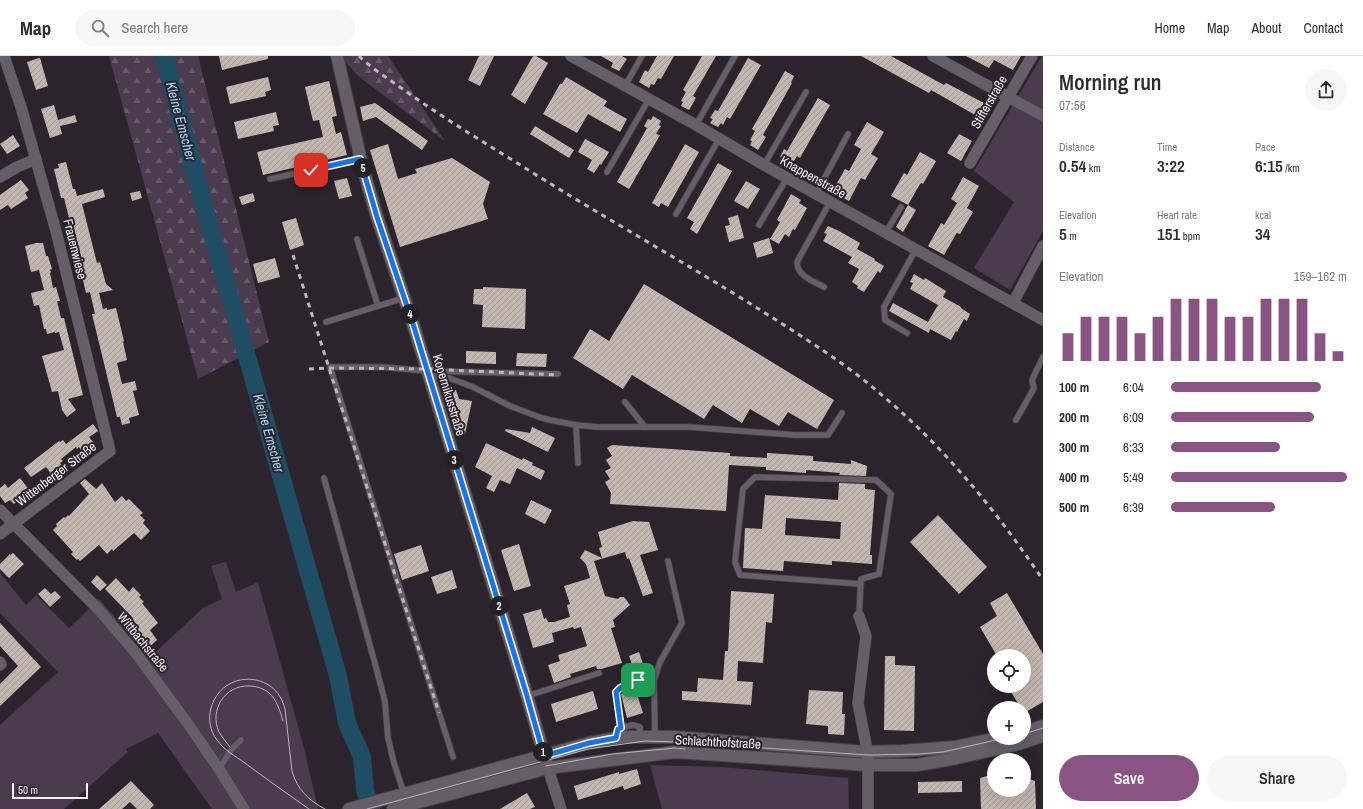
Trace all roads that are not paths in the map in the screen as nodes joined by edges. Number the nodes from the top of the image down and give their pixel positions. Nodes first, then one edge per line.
1 (4, 56) edge
2 (337, 56) edge
3 (571, 56) edge
4 (642, 56) edge
5 (735, 56) edge
6 (933, 56) edge
7 (1032, 56) edge
8 (0, 58) edge
9 (625, 86) junction
10 (806, 92) dead end
11 (1008, 97) junction
12 (649, 99) junction
13 (1043, 116) edge
14 (696, 125) junction
15 (848, 134) dead end
16 (719, 139) junction
17 (36, 159) junction
18 (360, 159) junction
19 (970, 163) dead end
20 (764, 165) junction
21 (607, 172) dead end
22 (0, 176) edge
23 (787, 178) junction
24 (270, 179) dead end
25 (816, 194) junction
26 (830, 202) junction
27 (901, 207) dead end
28 (676, 214) dead end
29 (759, 225) dead end
30 (886, 232) junction
31 (357, 239) dead end
32 (1043, 246) edge
33 (916, 249) junction
34 (824, 287) dead end
35 (404, 298) junction
36 (1013, 303) junction
37 (378, 306) junction
38 (1043, 320) edge
39 (326, 322) dead end
40 (907, 333) dead end
41 (1043, 357) edge
42 (428, 372) junction
43 (558, 374) dead end
44 (625, 402) dead end
45 (842, 413) dead end
46 (1016, 420) dead end
47 (576, 425) junction
48 (645, 427) junction
49 (110, 451) joint
50 (578, 463) dead end
51 (324, 478) dead end
52 (0, 510) edge
53 (13, 524) junction
54 (0, 534) edge
55 (668, 561) dead end
56 (861, 584) junction
57 (859, 616) joint
58 (599, 673) dead end
59 (654, 678) junction
60 (527, 696) junction
61 (1043, 726) edge
62 (1031, 730) edge
63 (618, 733) junction
64 (1043, 736) edge
65 (655, 737) junction
66 (241, 740) dead end
67 (987, 740) edge
68 (453, 756) dead end
69 (544, 756) junction
70 (868, 759) junction
71 (548, 768) junction
72 (219, 769) junction
73 (398, 802) edge
74 (244, 809) edge
75 (349, 809) edge
76 (561, 809) edge
77 (868, 809) edge

1 - 8 street
1 - 17 street, Frauenwiese
2 - 18 street, Kopernikusstraße
3 - 9 street, Knappenstraße
4 - 9 lane
5 - 14 lane
6 - 11 street
7 - 11 street, Stifterstraße
9 - 12 street, Knappenstraße
10 - 20 lane
11 - 13 street
11 - 19 street, Stifterstraße
12 - 14 street, Knappenstraße
12 - 21 lane
14 - 16 street, Knappenstraße
15 - 25 lane
16 - 20 street, Knappenstraße
16 - 28 lane
17 - 22 street
17 - 49 street, Frauenwiese
18 - 24 lane
18 - 35 street, Kopernikusstraße
20 - 23 street, Knappenstraße
23 - 25 street, Knappenstraße
23 - 29 lane
25 - 26 street, Knappenstraße
26 - 30 street, Knappenstraße
26 - 34 lane
27 - 30 lane
30 - 33 street, Knappenstraße
31 - 37 lane
32 - 36 street
33 - 36 street, Knappenstraße
33 - 40 lane
35 - 37 lane
35 - 42 street, Kopernikusstraße
36 - 38 street, Knappenstraße
37 - 39 lane
41 - 46 lane
42 - 43 lane
42 - 47 lane
42 - 60 street, Kopernikusstraße
42 - 68 lane
44 - 48 lane
45 - 48 lane
47 - 48 lane
47 - 50 lane
49 - 53 street, Wittenberger Straße
51 - 73 lane
52 - 53 street, Wittbachstraße
53 - 54 street, Wittenberger Straße
53 - 72 street, Wittbachstraße
55 - 59 lane
56 - 56 lane
56 - 57 lane
57 - 70 street
58 - 60 lane
59 - 63 lane
59 - 65 lane
60 - 69 street, Kopernikusstraße
61 - 62 street
63 - 65 street, Schlachthofstraße
63 - 69 street, Schlachthofstraße
64 - 70 street, Schlachthofstraße
65 - 70 street, Schlachthofstraße
66 - 72 lane
67 - 70 street, Schlachthofstraße
69 - 71 street, Kopernikusstraße
69 - 73 street, Schlachthofstraße
70 - 71 street, Schlachthofstraße
70 - 77 street
71 - 73 street, Schlachthofstraße
71 - 76 street, Kopernikusstraße
72 - 74 street, Wittbachstraße
73 - 75 street, Schlachthofstraße

